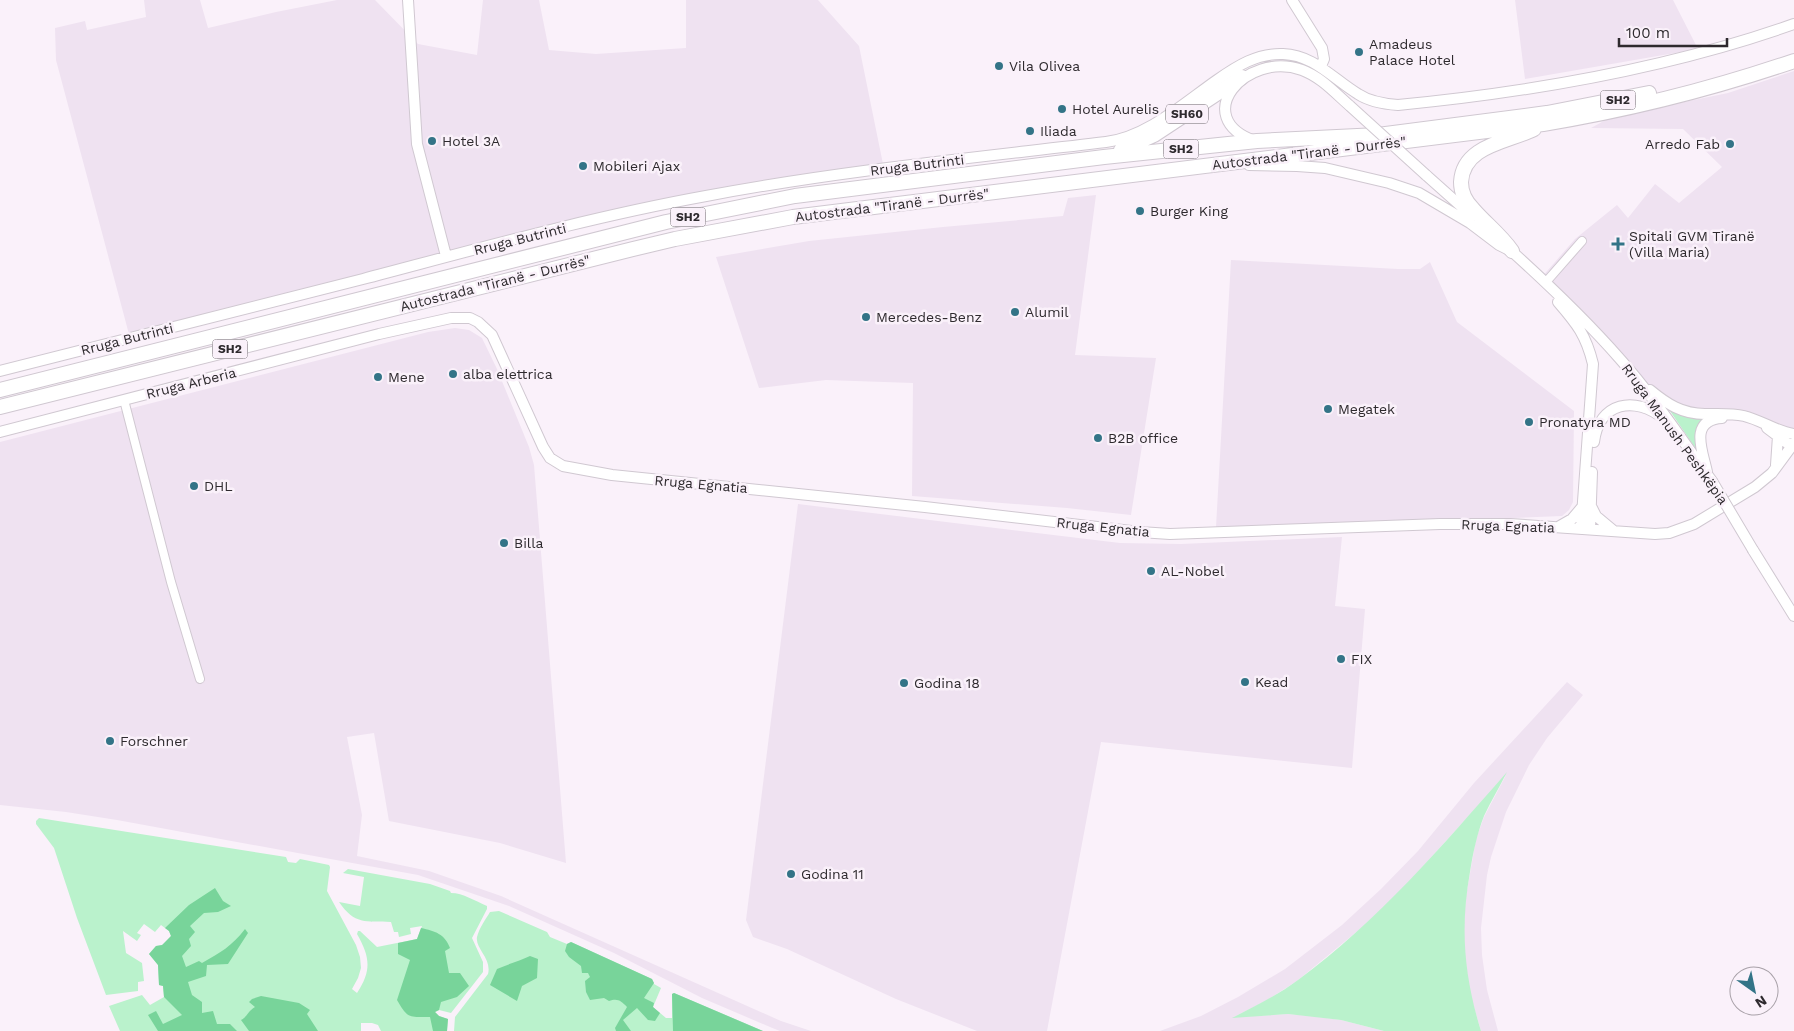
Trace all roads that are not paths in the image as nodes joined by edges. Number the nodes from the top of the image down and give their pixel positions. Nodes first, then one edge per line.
1 (408, 0) edge
2 (1292, 0) edge
3 (1794, 24) edge
4 (1794, 52) edge
5 (1794, 61) edge
6 (1321, 66) junction
7 (1242, 78) junction
8 (1543, 124) junction
9 (1257, 141) junction
10 (1128, 142) junction
11 (1104, 157) junction
12 (1230, 163) junction
13 (1582, 241) dead end
14 (1512, 251) junction
15 (446, 256) junction
16 (1546, 282) junction
17 (470, 318) joint
18 (0, 371) edge
19 (1638, 380) junction
20 (0, 390) edge
21 (124, 400) junction
22 (0, 407) edge
23 (1674, 428) junction
24 (0, 432) edge
25 (1776, 432) junction
26 (1794, 441) edge
27 (1775, 468) junction
28 (1710, 478) junction
29 (1587, 505) junction
30 (1558, 527) junction
31 (1586, 529) junction
32 (1614, 530) junction
33 (1794, 616) edge
34 (200, 679) dead end

1 - 15 main road
2 - 6 main road
3 - 6 main road, Rruga Butrinti
4 - 9 highway, Autostrada "Tiranë - Durrës" / SH2
5 - 8 highway, Autostrada "Tiranë - Durrës" / SH2
6 - 10 main road, Rruga Butrinti
7 - 9 main road
7 - 10 highway, SH60
7 - 14 main road, Rruga Manush Peshkëpia / SH60, bridge
8 - 12 highway, Autostrada "Tiranë - Durrës" / SH2
8 - 14 highway
9 - 11 highway, Autostrada "Tiranë - Durrës" / SH2
10 - 11 highway
10 - 15 main road, Rruga Butrinti
11 - 20 highway, Autostrada "Tiranë - Durrës" / SH2
12 - 14 main road
12 - 22 highway, Autostrada "Tiranë - Durrës" / SH2
13 - 16 street
14 - 16 main road, Rruga Manush Peshkëpia / SH60
15 - 18 main road, Rruga Butrinti
16 - 19 main road, Rruga Manush Peshkëpia / SH60
16 - 29 main road
17 - 21 main road, Rruga Arberia
17 - 30 main road, Rruga Egnatia
19 - 23 main road, Rruga Manush Peshkëpia / SH60
19 - 25 main road
21 - 24 main road, Rruga Arberia
21 - 34 street
23 - 28 main road, Rruga Manush Peshkëpia / SH60
23 - 29 main road
25 - 26 main road
25 - 27 main road
25 - 28 main road
26 - 27 main road, Rruga Egnatia
27 - 32 main road, Rruga Egnatia
28 - 33 main road, Rruga Manush Peshkëpia / SH60, bridge
29 - 30 main road
29 - 31 main road
29 - 32 main road
30 - 31 main road, Rruga Egnatia
31 - 32 main road, Rruga Egnatia

